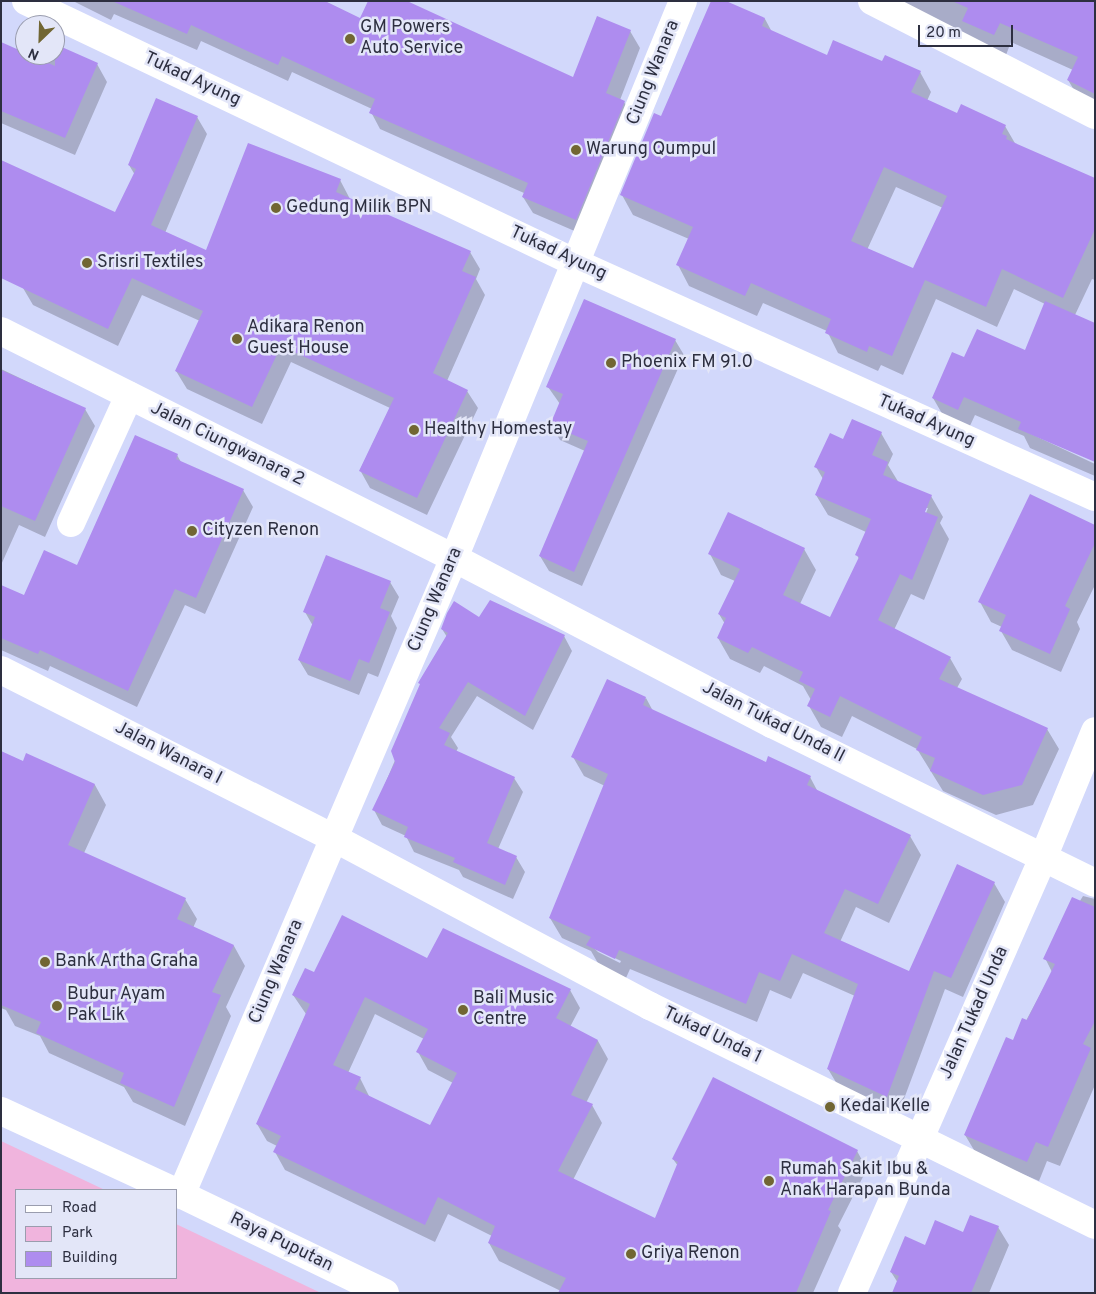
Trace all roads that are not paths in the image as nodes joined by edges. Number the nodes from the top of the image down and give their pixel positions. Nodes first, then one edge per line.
1 (26, 1) edge
2 (683, 1) edge
3 (872, 1) edge
4 (1095, 115) edge
5 (576, 263) junction
6 (1, 331) edge
7 (129, 396) junction
8 (1095, 496) edge
9 (71, 523) dead end
10 (454, 558) junction
11 (1, 670) edge
12 (1095, 731) edge
13 (334, 838) junction
14 (1043, 858) junction
15 (1095, 883) edge
16 (1, 1111) edge
17 (920, 1140) junction
18 (170, 1189) edge
19 (177, 1189) edge
20 (178, 1193) edge
21 (1095, 1225) edge
22 (385, 1293) edge
23 (852, 1293) edge

1 - 5 street, Tukad Ayung
2 - 5 street, Ciung Wanara
3 - 4 street
5 - 8 street, Tukad Ayung
5 - 10 street, Ciung Wanara
6 - 7 street, Jalan Ciungwanara 2
7 - 9 street
7 - 10 street, Jalan Ciungwanara 2
10 - 13 street, Ciung Wanara
10 - 14 street, Jalan Tukad Unda II
11 - 13 street, Jalan Wanara I
12 - 14 street, Jalan Tukad Unda
13 - 17 street, Tukad Unda 1
13 - 19 street, Ciung Wanara
14 - 15 street, Jalan Tukad Unda II
14 - 17 street, Jalan Tukad Unda
16 - 18 street, Raya Puputan
17 - 21 street, Tukad Unda 1
17 - 23 street, Jalan Tukad Unda
20 - 22 street, Raya Puputan

